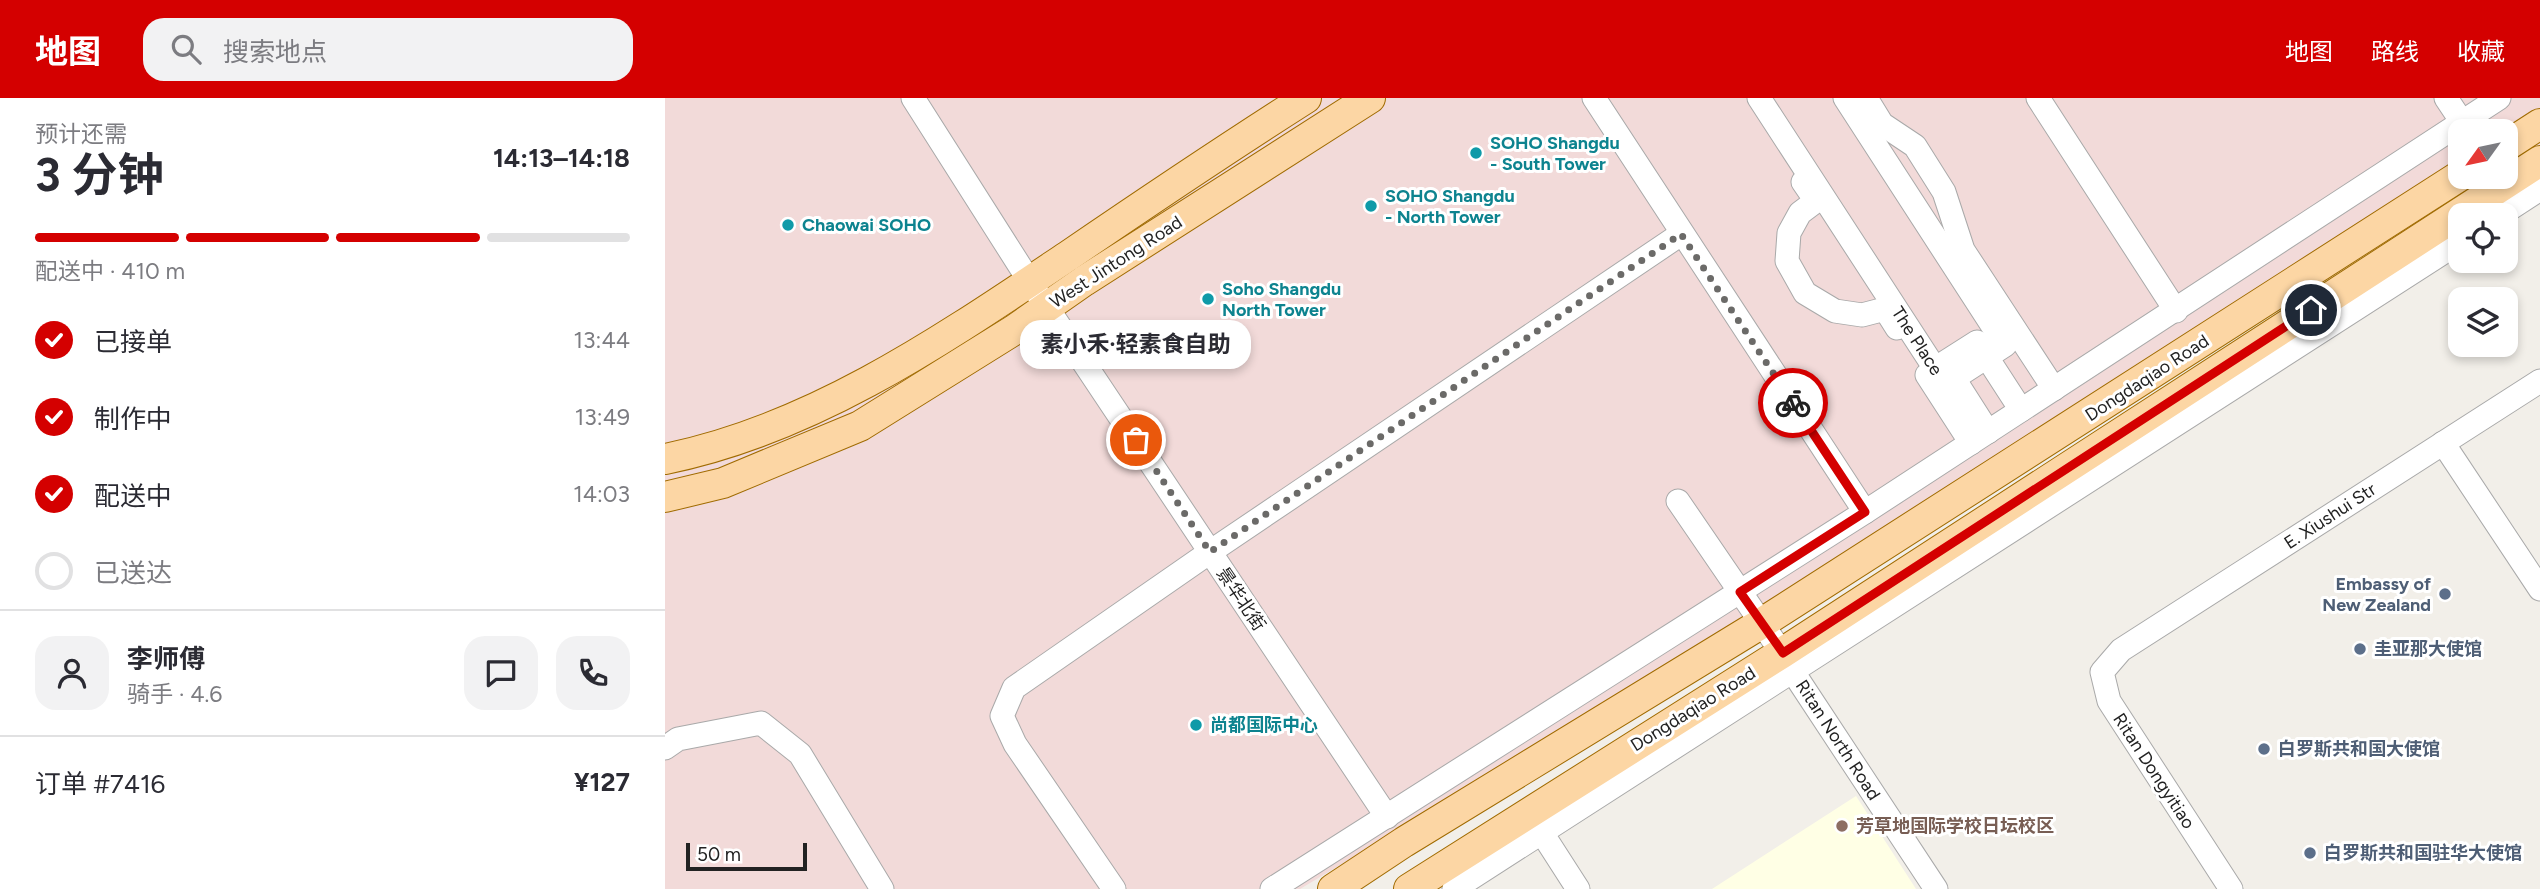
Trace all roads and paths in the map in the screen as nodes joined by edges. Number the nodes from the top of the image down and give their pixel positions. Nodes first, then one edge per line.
1 (913, 98) edge
2 (1306, 98) edge
3 (1370, 98) edge
4 (1594, 98) edge
5 (1746, 98) edge
6 (1759, 98) edge
7 (1845, 98) edge
8 (1866, 98) edge
9 (2038, 98) edge
10 (2445, 98) edge
11 (2499, 98) edge
12 (2460, 119) edge
13 (2467, 119) edge
14 (2540, 124) edge
15 (2448, 131) edge
16 (2518, 138) edge
17 (2540, 161) edge
18 (2448, 183) edge
19 (2540, 189) edge
20 (2518, 203) edge
21 (1681, 234) junction
22 (2448, 249) edge
23 (1030, 282) junction
24 (1047, 307) junction
25 (2176, 311) junction
26 (1987, 357) junction
27 (1954, 378) junction
28 (2540, 381) edge
29 (2054, 389) junction
30 (2015, 415) junction
31 (1980, 437) junction
32 (2443, 443) junction
33 (2031, 452) junction
34 (665, 459) edge
35 (665, 498) edge
36 (1678, 501) dead end
37 (1865, 512) junction
38 (1210, 552) junction
39 (2540, 589) edge
40 (1740, 592) junction
41 (1762, 624) junction
42 (2121, 650) joint
43 (1788, 662) junction
44 (665, 748) edge
45 (1486, 754) junction
46 (1541, 759) junction
47 (1387, 817) junction
48 (1542, 832) junction
49 (882, 889) edge
50 (1114, 889) edge
51 (1272, 889) edge
52 (1333, 889) edge
53 (1409, 889) edge
54 (1454, 889) edge
55 (1578, 889) edge
56 (1936, 889) edge
57 (2231, 889) edge

1 - 23 street, 景华北街
2 - 23 main road, West Jintong Road
3 - 24 main road, West Jintong Road
4 - 21 street
5 - 31 street
6 - 27 street, The Place
7 - 26 street
8 - 29 street
9 - 25 street
10 - 12 street
11 - 13 street
14 - 16 main road
15 - 25 street
17 - 43 main road, Dongdaqiao Road
18 - 33 main road, Dongdaqiao Road
19 - 20 street
21 - 37 street
21 - 38 street
22 - 43 street
23 - 24 street, 景华北街
23 - 34 main road, West Jintong Road
24 - 35 main road, West Jintong Road
24 - 38 street, 景华北街
25 - 29 street
26 - 27 street, The Place
26 - 30 street
27 - 31 street
28 - 32 street, E. Xiushui Str
29 - 30 street
30 - 31 street
30 - 33 street
31 - 37 street
32 - 39 street
32 - 42 street, E. Xiushui Str
33 - 41 main road, Dongdaqiao Road
36 - 40 street, Ritan North Road
37 - 40 street
38 - 47 street, 景华北街
38 - 50 street
40 - 41 street, Ritan North Road
40 - 45 street
41 - 43 street, Ritan North Road
41 - 46 main road, Dongdaqiao Road
42 - 57 street, Ritan Dongyitiao
43 - 48 street
43 - 53 main road, Dongdaqiao Road
43 - 56 street, Ritan North Road
44 - 49 street
45 - 46 street
45 - 47 street
46 - 52 main road, Dongdaqiao Road
47 - 51 street
48 - 54 street
48 - 55 street

